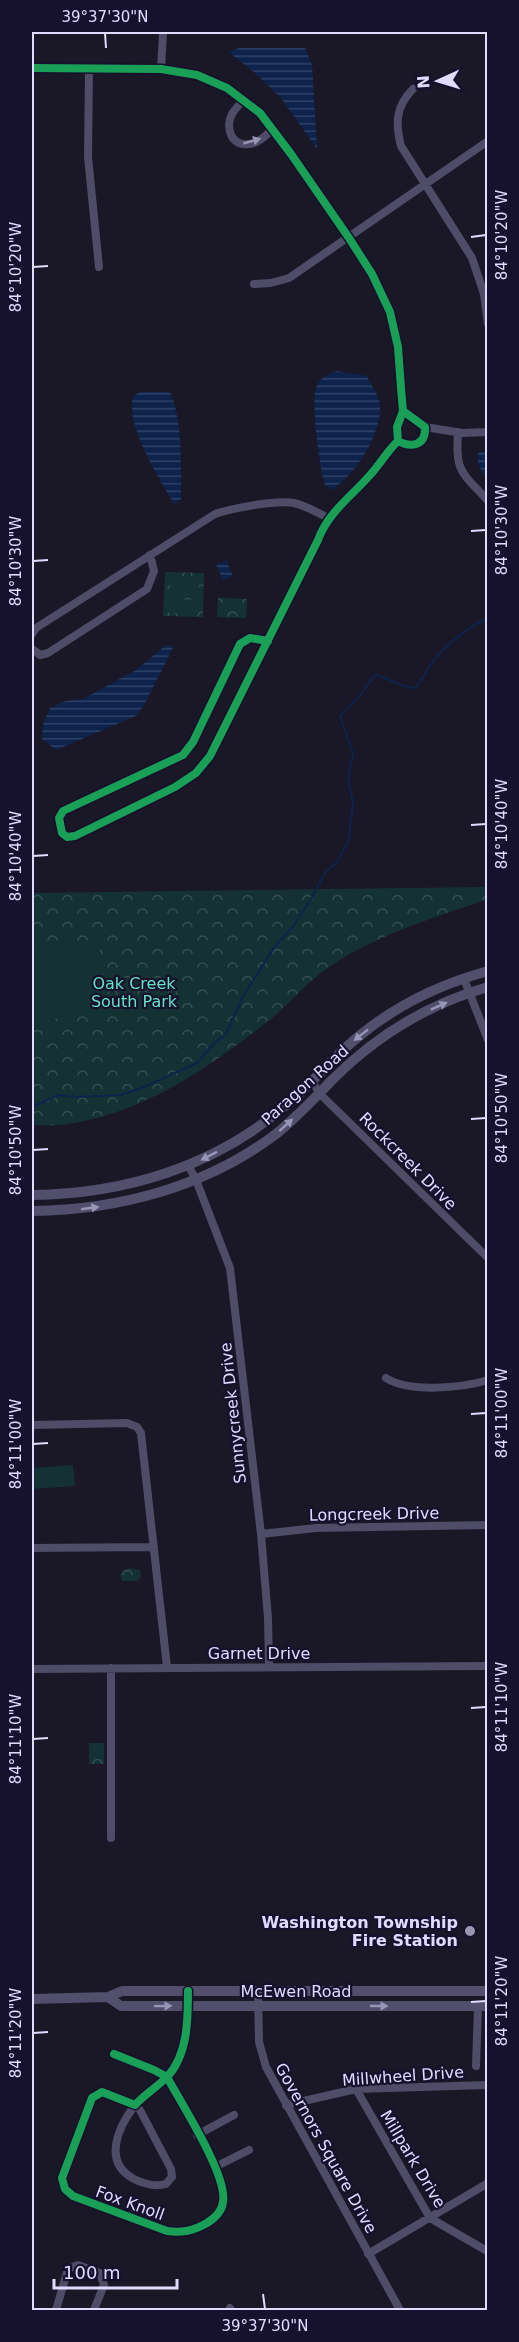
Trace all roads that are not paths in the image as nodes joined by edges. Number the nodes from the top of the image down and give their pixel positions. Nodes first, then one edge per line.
1 (163, 32) edge
2 (32, 68) edge
3 (89, 69) junction
4 (161, 69) junction
5 (413, 89) dead end
6 (244, 99) junction
7 (273, 129) junction
8 (488, 141) edge
9 (425, 186) junction
10 (349, 238) junction
11 (99, 267) dead end
12 (254, 284) dead end
13 (488, 324) edge
14 (403, 411) junction
15 (425, 427) junction
16 (458, 432) junction
17 (488, 432) edge
18 (398, 441) junction
19 (488, 501) edge
20 (328, 518) junction
21 (150, 555) junction
22 (32, 634) edge
23 (268, 641) junction
24 (32, 649) edge
25 (488, 971) edge
26 (464, 979) junction
27 (488, 987) edge
28 (469, 994) junction
29 (488, 1040) edge
30 (312, 1081) junction
31 (320, 1094) junction
32 (188, 1166) junction
33 (196, 1180) junction
34 (32, 1195) edge
35 (32, 1210) edge
36 (488, 1258) edge
37 (386, 1378) dead end
38 (488, 1380) edge
39 (32, 1425) edge
40 (488, 1525) edge
41 (261, 1534) junction
42 (154, 1546) junction
43 (32, 1548) edge
44 (269, 1666) junction
45 (488, 1666) edge
46 (167, 1667) junction
47 (111, 1668) junction
48 (32, 1669) edge
49 (111, 1838) dead end
50 (188, 1991) junction
51 (258, 1991) junction
52 (488, 1991) edge
53 (108, 1997) junction
54 (32, 1999) edge
55 (188, 2005) junction
56 (259, 2006) junction
57 (483, 2006) edge
58 (114, 2054) dead end
59 (476, 2066) dead end
60 (167, 2077) junction
61 (488, 2085) edge
62 (356, 2090) junction
63 (286, 2104) junction
64 (135, 2105) junction
65 (234, 2115) dead end
66 (197, 2134) junction
67 (249, 2150) dead end
68 (214, 2167) junction
69 (488, 2183) edge
70 (430, 2218) junction
71 (486, 2251) edge
72 (369, 2254) junction
73 (56, 2310) edge
74 (94, 2310) edge
75 (400, 2310) edge

1 - 4 street
2 - 3 street
3 - 4 street
3 - 11 street
4 - 6 street
5 - 9 street
6 - 7 street
6 -> 7 street
7 - 10 street
8 - 9 street
9 - 10 street
9 - 13 street
10 - 12 street
10 - 14 street
14 - 15 street
14 - 18 street
15 - 16 street
15 - 18 street
16 - 17 street
16 - 19 street
18 - 20 street
20 - 21 street
20 - 23 street
21 - 22 street
21 - 24 street
23 - 23 street
25 - 26 street, Paragon Road
26 - 28 street
26 -> 30 street, Paragon Road
27 - 28 street, Paragon Road
28 - 29 street
31 -> 28 street, Paragon Road
30 - 31 street, Rockcreek Drive
30 -> 32 street, Paragon Road
33 -> 31 street, Paragon Road
31 - 36 street, Rockcreek Drive
32 - 33 street, Sunnycreek Drive
32 - 34 street, Paragon Road
35 -> 33 street, Paragon Road
33 - 41 street, Sunnycreek Drive
37 - 38 street
39 - 42 street
40 - 41 street, Longcreek Drive
41 - 44 street, Sunnycreek Drive
42 - 43 street
42 - 46 street
44 - 45 street, Garnet Drive
44 - 46 street, Garnet Drive
46 - 47 street, Garnet Drive
47 - 48 street, Garnet Drive
47 - 49 street
50 - 51 street, McEwen Road
50 - 53 street, McEwen Road
50 - 55 street
51 - 52 street, McEwen Road
51 - 56 street, Governors Square Drive
53 - 54 street, McEwen Road
53 -> 55 street, McEwen Road
55 - 56 street, McEwen Road
55 - 60 street
56 -> 57 street, McEwen Road
56 - 63 street, Governors Square Drive
57 - 59 street
58 - 60 street
60 - 64 street, Fox Knoll
60 - 66 street, Fox Knoll
61 - 62 street, Millwheel Drive
62 - 63 street, Millwheel Drive
62 - 70 street, Millpark Drive
63 - 72 street, Governors Square Drive
64 - 64 street, Fox Knoll
64 - 68 street, Fox Knoll
65 - 66 street
66 - 68 street, Fox Knoll
67 - 68 street
69 - 70 street
70 - 71 street, Millpark Drive
70 - 72 street
72 - 75 street, Governors Square Drive
73 - 74 street

